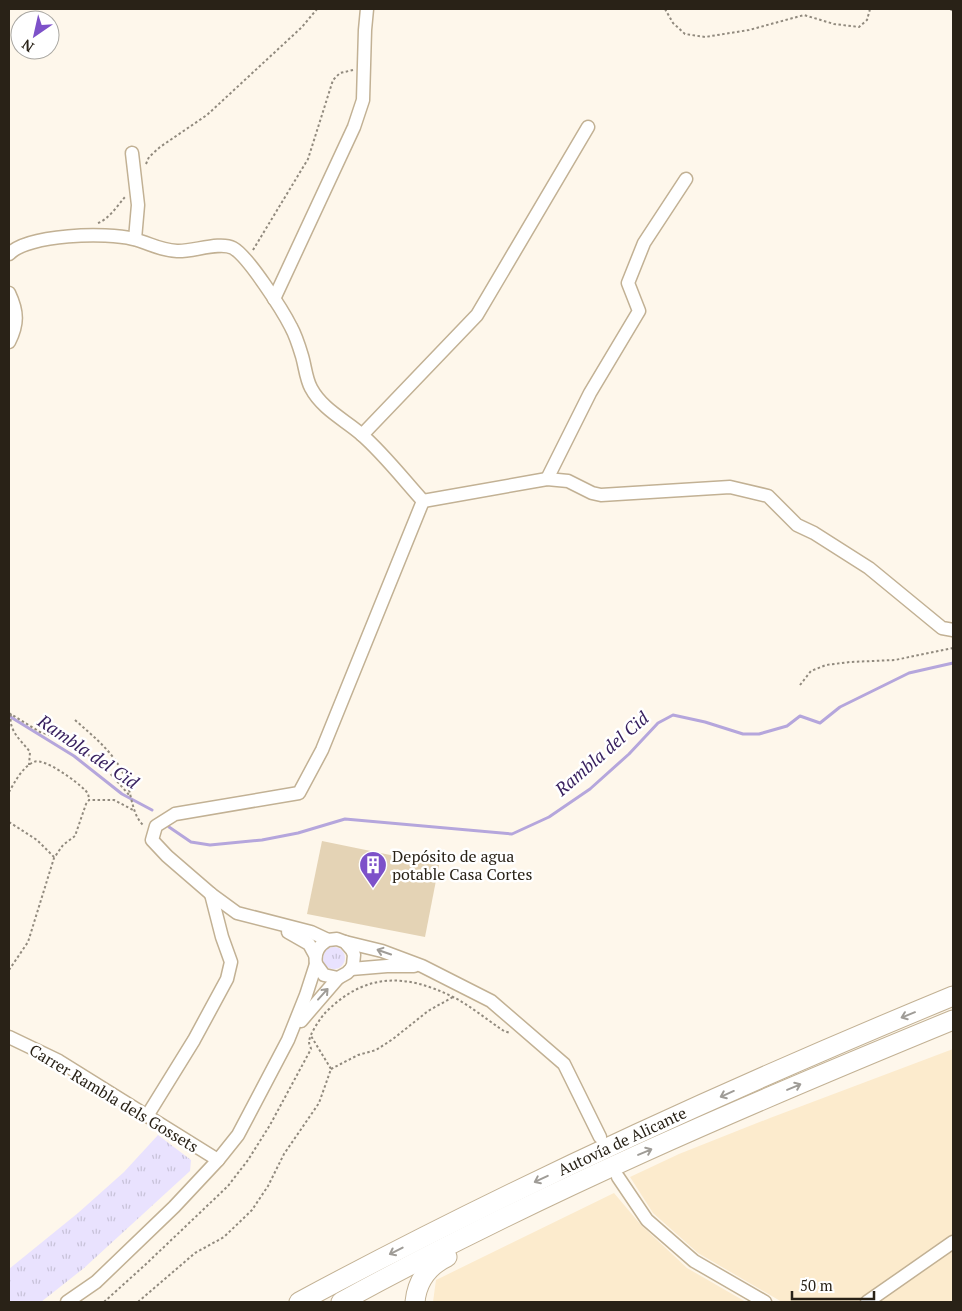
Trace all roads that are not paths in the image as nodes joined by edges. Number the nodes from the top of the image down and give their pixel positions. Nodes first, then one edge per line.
1 (367, 9) edge
2 (588, 127) dead end
3 (132, 153) dead end
4 (686, 179) dead end
5 (135, 239) junction
6 (9, 254) edge
7 (9, 294) edge
8 (274, 299) junction
9 (9, 342) edge
10 (362, 435) junction
11 (547, 479) junction
12 (423, 502) junction
13 (953, 630) edge
14 (211, 894) junction
15 (265, 922) junction
16 (328, 940) junction
17 (345, 942) junction
18 (316, 959) junction
19 (422, 966) junction
20 (351, 969) junction
21 (338, 978) junction
22 (953, 996) edge
23 (953, 1020) edge
24 (9, 1037) edge
25 (288, 1040) junction
26 (147, 1116) junction
27 (600, 1137) dead end
28 (218, 1160) junction
29 (618, 1176) dead end
30 (484, 1228) junction
31 (953, 1242) edge
32 (67, 1302) edge
33 (299, 1302) edge
34 (341, 1302) edge
35 (415, 1302) edge
36 (765, 1302) edge
37 (867, 1302) edge

1 - 8 street
2 - 10 street
3 - 5 street
4 - 11 street
5 - 6 street
5 - 8 street
7 - 9 street
8 - 10 street
10 - 12 street
11 - 12 street
11 - 13 street
12 - 14 street
14 - 15 street
14 - 26 street
15 - 16 street
15 - 18 street
16 - 17 street
16 - 18 street
19 -> 17 street
17 - 20 street
18 - 21 street
18 - 25 street
19 - 20 street
19 - 27 street
20 - 21 street
25 -> 21 street
22 -> 33 highway, Autovía de Alicante
30 -> 23 highway, Autovía de Alicante
24 - 26 street, Carrer Rambla dels Gossets
25 - 28 street
26 - 28 street, Carrer Rambla dels Gossets
28 - 32 street
29 - 36 street
30 - 34 highway, Autovía de Alicante
30 - 35 highway
31 - 37 street

